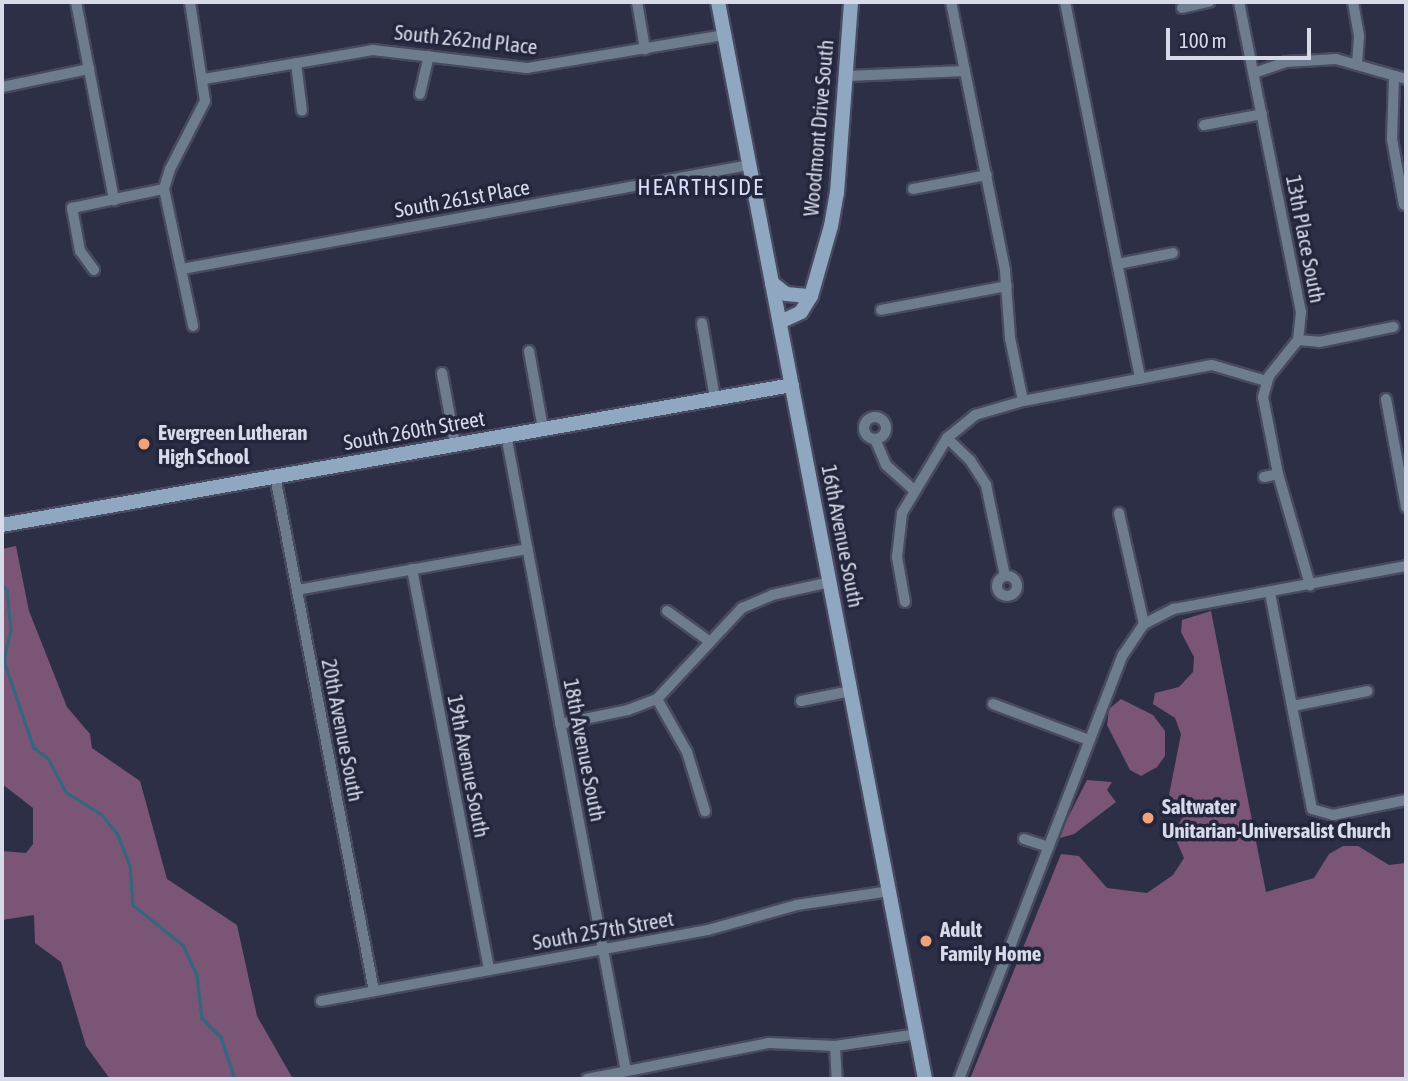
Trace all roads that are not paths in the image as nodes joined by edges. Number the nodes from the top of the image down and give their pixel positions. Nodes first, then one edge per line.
1 (76, 2) edge
2 (190, 2) edge
3 (637, 2) edge
4 (718, 2) edge
5 (851, 2) edge
6 (951, 2) edge
7 (1065, 2) edge
8 (1209, 2) edge
9 (1239, 2) edge
10 (1353, 2) edge
11 (1182, 8) dead end
12 (724, 34) junction
13 (645, 49) junction
14 (429, 56) junction
15 (296, 63) junction
16 (1357, 65) junction
17 (89, 69) junction
18 (965, 71) junction
19 (1254, 73) junction
20 (846, 76) junction
21 (1394, 77) junction
22 (204, 79) junction
23 (1406, 79) edge
24 (2, 87) edge
25 (419, 94) dead end
26 (302, 111) dead end
27 (1262, 114) junction
28 (1204, 125) dead end
29 (749, 165) junction
30 (987, 175) junction
31 (913, 189) dead end
32 (164, 190) junction
33 (114, 200) junction
34 (1404, 205) dead end
35 (1173, 253) dead end
36 (1118, 264) junction
37 (181, 269) junction
38 (94, 270) dead end
39 (772, 283) junction
40 (1007, 286) junction
41 (811, 296) junction
42 (880, 310) dead end
43 (780, 322) junction
44 (702, 323) dead end
45 (193, 326) dead end
46 (1393, 327) dead end
47 (1298, 340) junction
48 (528, 351) dead end
49 (442, 373) dead end
50 (1140, 379) junction
51 (1266, 381) junction
52 (792, 384) junction
53 (715, 398) junction
54 (1386, 399) dead end
55 (1023, 401) junction
56 (543, 429) junction
57 (506, 435) junction
58 (947, 438) junction
59 (875, 439) dead end
60 (455, 444) junction
61 (1278, 474) junction
62 (275, 476) junction
63 (1265, 477) dead end
64 (913, 489) junction
65 (1406, 507) edge
66 (1119, 513) dead end
67 (2, 525) edge
68 (527, 549) junction
69 (1406, 566) edge
70 (412, 569) junction
71 (1005, 576) dead end
72 (830, 582) junction
73 (1310, 585) junction
74 (297, 590) junction
75 (1270, 593) junction
76 (905, 602) dead end
77 (667, 611) dead end
78 (1144, 624) junction
79 (709, 641) junction
80 (851, 691) junction
81 (1368, 691) dead end
82 (657, 699) junction
83 (801, 701) dead end
84 (993, 704) dead end
85 (1293, 706) junction
86 (560, 724) junction
87 (1088, 740) junction
88 (1406, 800) edge
89 (705, 811) dead end
90 (1024, 839) dead end
91 (1049, 847) junction
92 (890, 891) junction
93 (603, 949) junction
94 (489, 970) junction
95 (374, 991) junction
96 (321, 1001) dead end
97 (918, 1034) junction
98 (835, 1046) junction
99 (626, 1071) junction
100 (587, 1079) edge
101 (837, 1079) edge
102 (925, 1079) edge
103 (959, 1079) edge

1 - 17 street
2 - 22 street
3 - 13 street
4 - 12 main road, 16th Avenue South
5 - 20 main road, Woodmont Drive South
6 - 18 street
7 - 36 street
8 - 11 street
9 - 19 street, 13th Place South
10 - 16 street
12 - 13 street, South 262nd Place
12 - 29 main road, 16th Avenue South
13 - 14 street, South 262nd Place
14 - 15 street, South 262nd Place
14 - 25 street
15 - 22 street, South 262nd Place
15 - 26 street
16 - 19 street
16 - 21 street
17 - 24 street
17 - 33 street
18 - 20 street
18 - 30 street
19 - 27 street, 13th Place South
20 - 41 main road, Woodmont Drive South
21 - 23 street
21 - 34 street
22 - 32 street
27 - 28 street
27 - 47 street, 13th Place South
29 - 37 street, South 261st Place
29 - 39 main road, 16th Avenue South
30 - 31 street
30 - 40 street
32 - 33 street
32 - 37 street
33 - 38 street
35 - 36 street
36 - 50 street
37 - 45 street
39 - 41 main road
39 - 43 main road, 16th Avenue South
40 - 42 street
40 - 55 street
41 - 43 main road
43 - 52 main road, 16th Avenue South
44 - 53 street
46 - 47 street
47 - 51 street
48 - 56 street
49 - 60 street
50 - 51 street
50 - 55 street
51 - 61 street
52 - 53 main road, South 260th Street
52 - 72 main road, 16th Avenue South
53 - 56 main road, South 260th Street
54 - 65 street
55 - 58 street
56 - 57 main road, South 260th Street
57 - 60 main road, South 260th Street
57 - 68 street, 18th Avenue South
58 - 64 street
58 - 71 street
59 - 64 street
60 - 62 main road, South 260th Street
61 - 63 street
61 - 73 street
62 - 67 main road, South 260th Street
62 - 74 street, 20th Avenue South
64 - 76 street
66 - 78 street
68 - 70 street
68 - 86 street, 18th Avenue South
69 - 73 street
70 - 74 street
70 - 94 street, 19th Avenue South
72 - 79 street
72 - 80 main road, 16th Avenue South
73 - 75 street
74 - 95 street, 20th Avenue South
75 - 78 street
75 - 85 street
77 - 79 street
78 - 87 street
79 - 82 street
80 - 83 street
80 - 92 main road, 16th Avenue South
81 - 85 street
82 - 86 street
82 - 89 street
84 - 87 street
85 - 88 street
86 - 93 street, 18th Avenue South
87 - 91 street
90 - 91 street
91 - 103 street
92 - 93 street, South 257th Street
92 - 97 main road, 16th Avenue South
93 - 94 street, South 257th Street
93 - 99 street, 18th Avenue South
94 - 95 street, South 257th Street
95 - 96 street, South 257th Street
97 - 98 street
97 - 102 main road, 16th Avenue South
98 - 99 street
98 - 101 street
99 - 100 street

